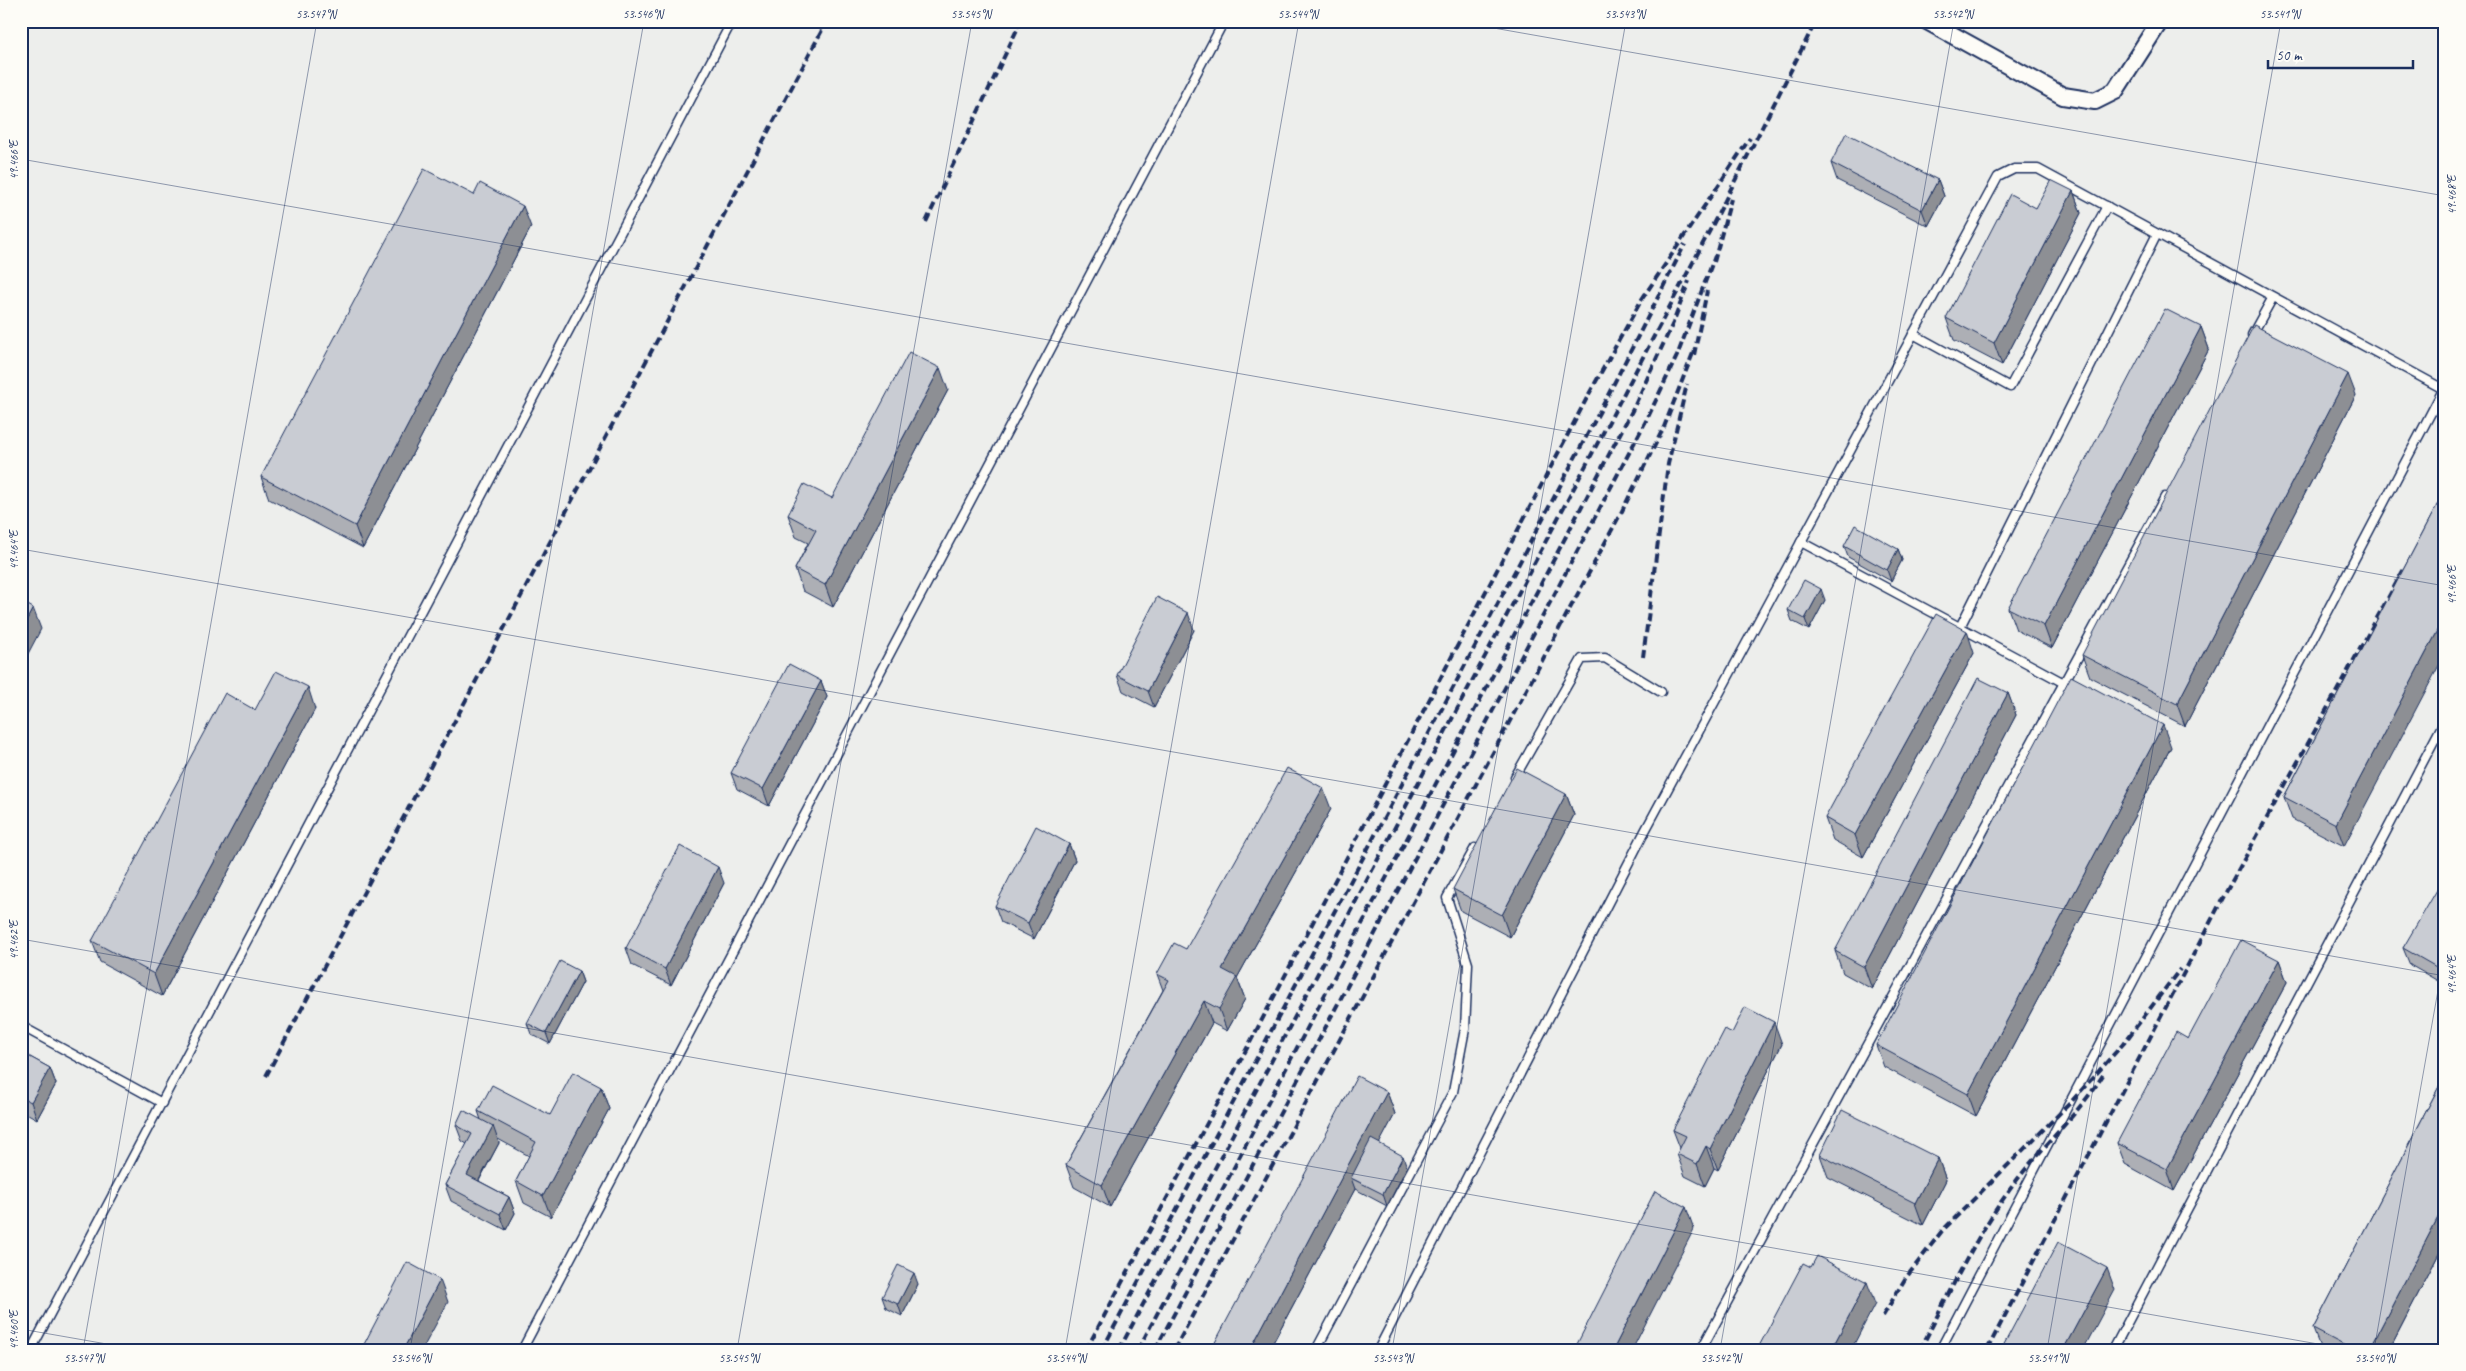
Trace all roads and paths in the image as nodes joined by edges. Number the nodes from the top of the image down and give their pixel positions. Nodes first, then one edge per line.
1 (732, 21) edge
2 (1224, 21) edge
3 (1927, 21) edge
4 (2160, 21) edge
5 (2106, 206) junction
6 (2157, 234) junction
7 (2273, 297) junction
8 (1913, 334) junction
9 (2249, 341) edge
10 (2444, 390) edge
11 (2168, 490) edge
12 (1801, 542) junction
13 (1960, 627) junction
14 (2064, 683) junction
15 (1661, 692) dead end
16 (2445, 720) edge
17 (1510, 788) edge
18 (1480, 839) edge
19 (21, 1026) edge
20 (162, 1103) junction
21 (32, 1350) edge
22 (522, 1350) edge
23 (1316, 1350) edge
24 (1378, 1350) edge
25 (1701, 1350) edge
26 (1940, 1350) edge
27 (2113, 1350) edge

1 - 20 lane
2 - 22 lane
3 - 4 street
5 - 6 lane
5 - 8 lane
5 - 8 lane
6 - 7 lane
6 - 13 lane
7 - 9 lane
7 - 10 lane
8 - 12 lane
10 - 26 lane
11 - 14 lane
12 - 13 lane
12 - 24 lane
13 - 14 lane
14 - 25 lane
15 - 17 lane
16 - 27 lane
18 - 23 lane
19 - 20 lane
20 - 21 lane

